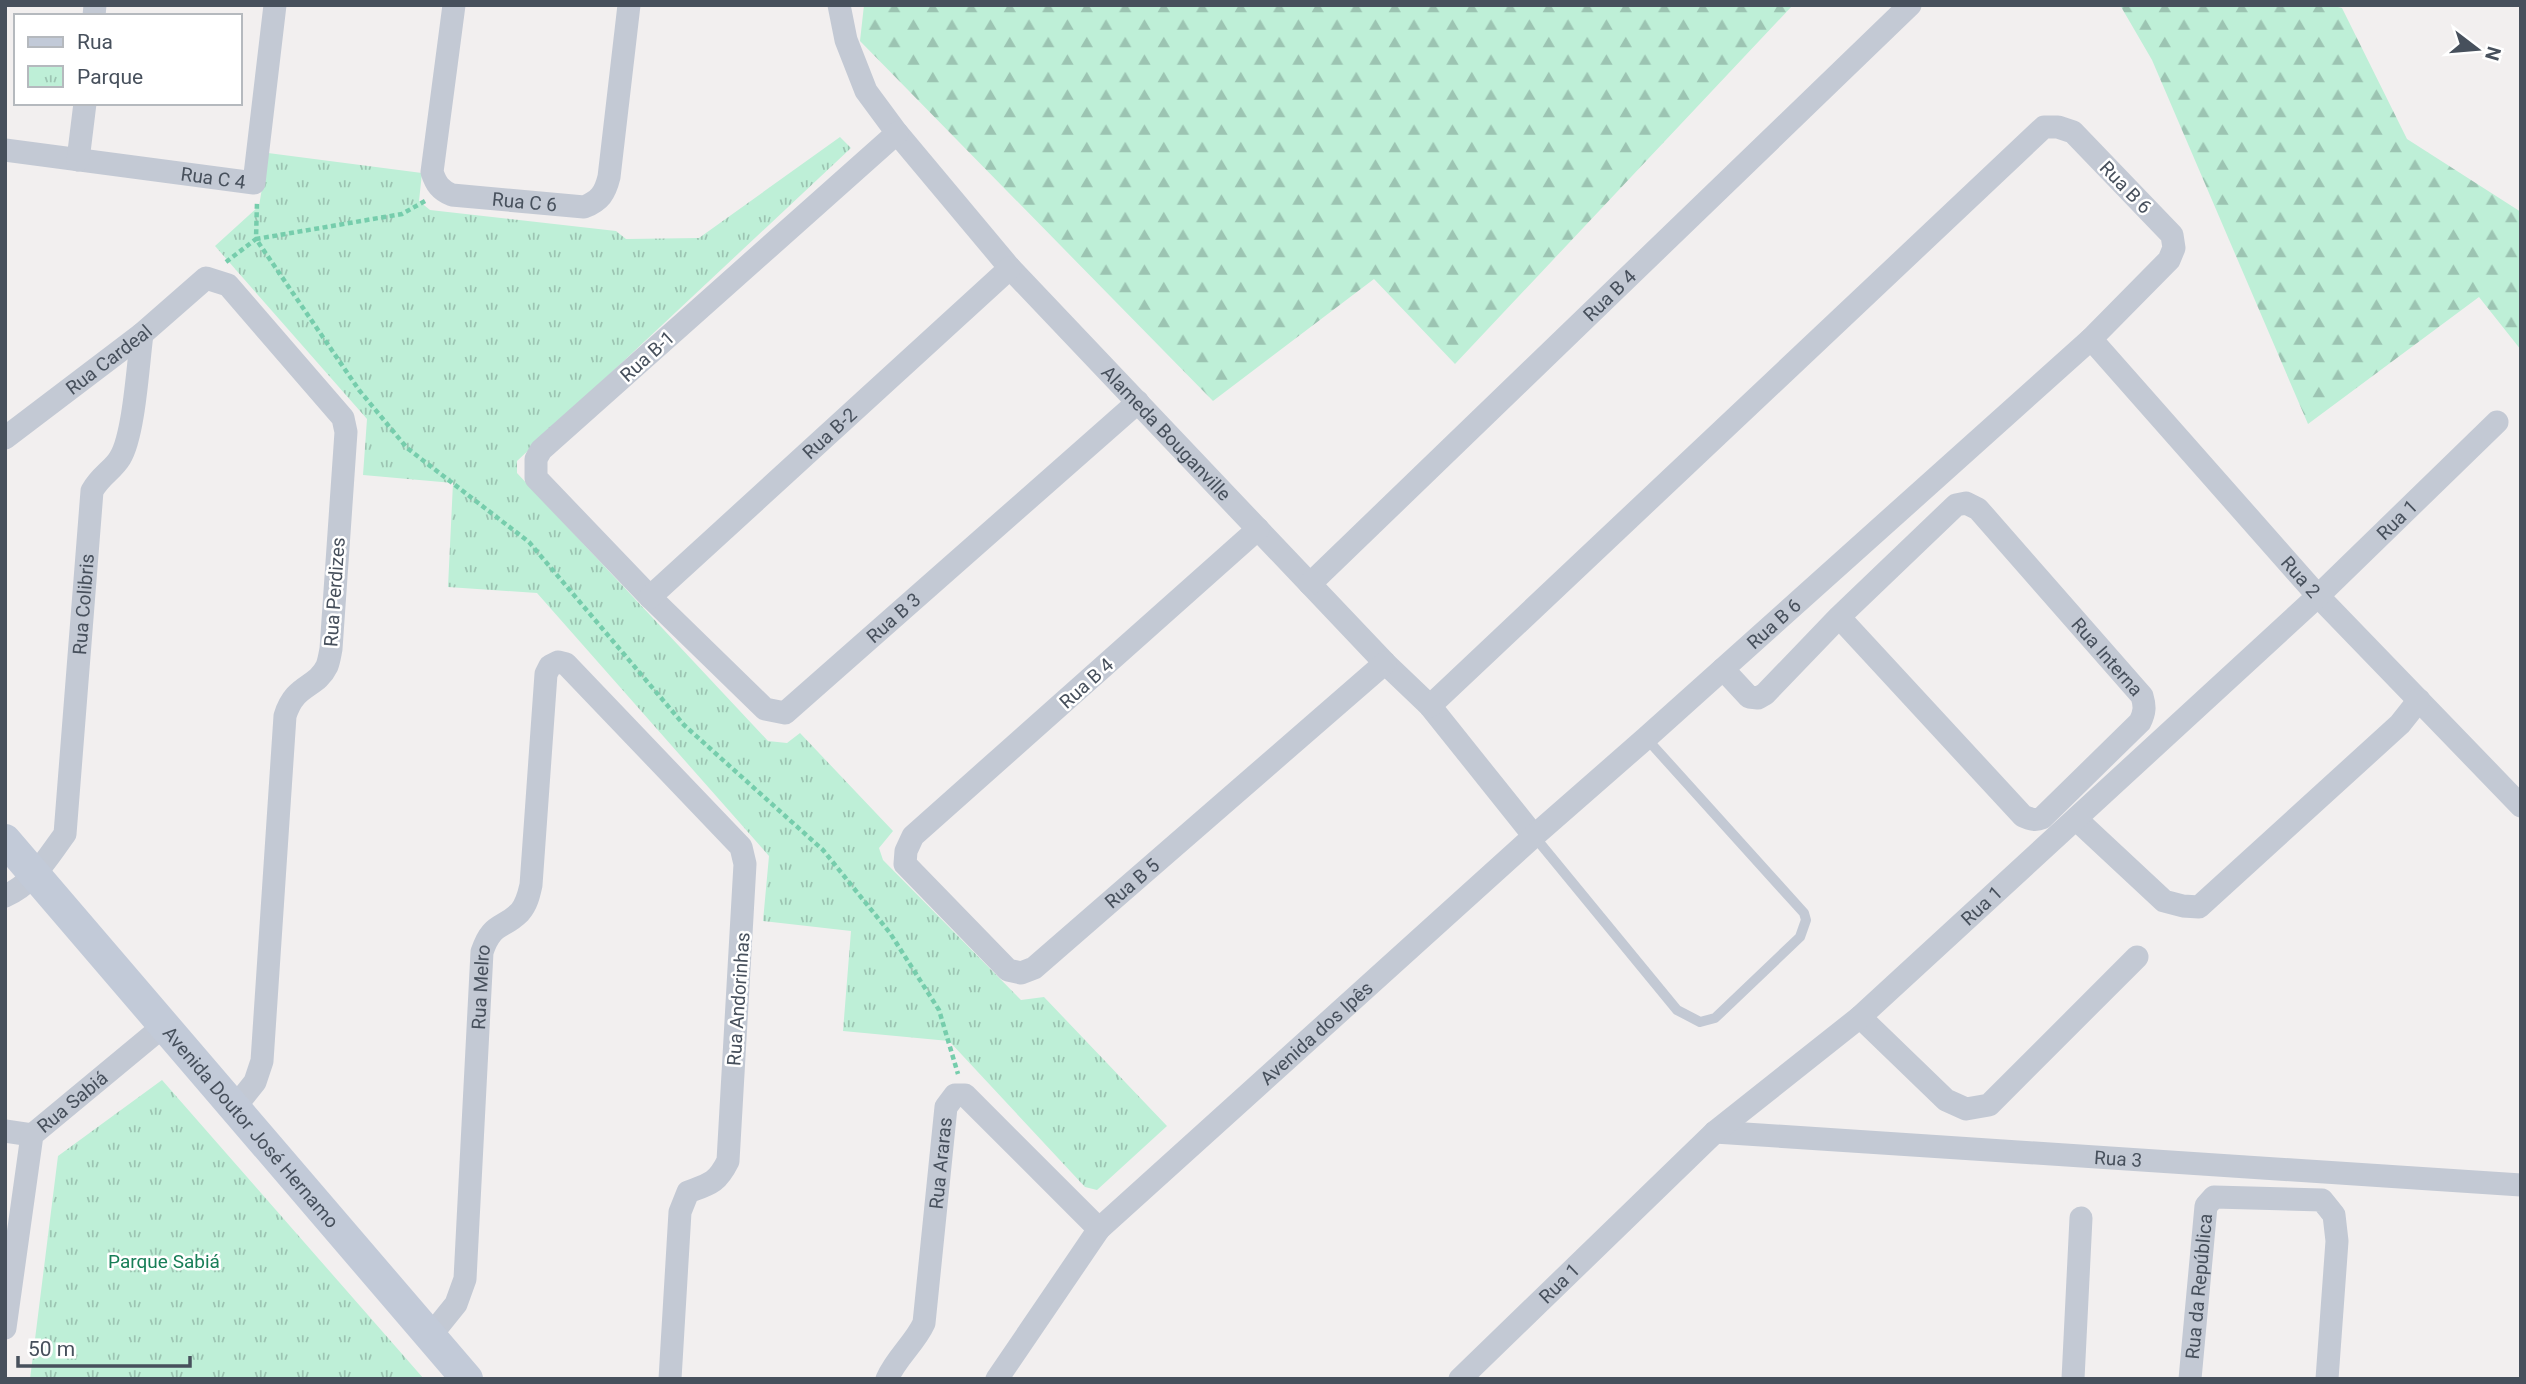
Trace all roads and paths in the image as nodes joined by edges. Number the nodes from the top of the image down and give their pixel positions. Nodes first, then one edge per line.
1 (275, 5) edge
2 (454, 5) edge
3 (629, 5) edge
4 (839, 5) edge
5 (1910, 5) edge
6 (85, 105) edge
7 (897, 133) junction
8 (5, 150) edge
9 (78, 160) junction
10 (254, 183) junction
11 (442, 191) junction
12 (256, 239) junction
13 (1010, 268) junction
14 (206, 278) junction
15 (142, 334) junction
16 (2091, 339) junction
17 (1138, 402) junction
18 (2497, 422) dead end
19 (5, 438) edge
20 (1258, 529) junction
21 (1310, 584) junction
22 (2318, 596) junction
23 (650, 597) junction
24 (1839, 617) junction
25 (1385, 663) junction
26 (566, 664) joint
27 (1723, 669) junction
28 (2419, 700) junction
29 (1430, 706) junction
30 (1646, 738) junction
31 (2521, 806) edge
32 (2076, 819) junction
33 (913, 836) joint
34 (1534, 836) junction
35 (5, 840) edge
36 (35, 874) junction
37 (5, 896) edge
38 (2137, 957) dead end
39 (1860, 1017) junction
40 (166, 1024) junction
41 (965, 1096) junction
42 (235, 1107) junction
43 (5, 1131) edge
44 (1715, 1132) junction
45 (32, 1135) junction
46 (2521, 1185) edge
47 (2081, 1217) dead end
48 (1099, 1229) junction
49 (5, 1328) edge
50 (431, 1335) junction
51 (467, 1379) edge
52 (670, 1379) edge
53 (887, 1379) edge
54 (997, 1379) edge
55 (1460, 1379) edge
56 (2073, 1379) edge
57 (2190, 1379) edge
58 (2327, 1379) edge

1 - 10 street, Rua C 4
2 - 11 street
3 - 11 street, Rua C 6
4 - 7 street, Alameda Bouganville
5 - 21 street, Rua B 4
6 - 9 street
7 - 13 street, Alameda Bouganville
7 - 23 street, Rua B-1
8 - 9 street, Rua C 4
9 - 10 street, Rua C 4
10 - 12 path
11 - 12 path
12 - 14 path
12 - 41 path
13 - 17 street, Alameda Bouganville
13 - 23 street, Rua B-2
14 - 15 street, Rua Cardeal
14 - 42 street, Rua Perdizes
15 - 19 street, Rua Cardeal
15 - 36 street, Rua Colibris
16 - 22 street, Rua 2
16 - 27 street, Rua B 6
16 - 29 street, Rua B 6
17 - 20 street, Alameda Bouganville
17 - 23 street, Rua B 3
18 - 22 street, Rua 1
20 - 21 street, Alameda Bouganville
20 - 33 street, Rua B 4
21 - 25 street, Alameda Bouganville
22 - 28 street, Rua 2
22 - 32 street, Rua 1
24 - 24 street, Rua Interna
24 - 27 street, Rua Interna
25 - 29 street, Alameda Bouganville
25 - 33 street, Rua B 5
26 - 50 street, Rua Melro
26 - 52 street, Rua Andorinhas
27 - 30 street, Rua B 6
28 - 31 street, Rua 2
28 - 32 street
29 - 34 street, Alameda Bouganville
30 - 34 street, Rua B 6
30 - 34 lane
32 - 39 street, Rua 1
34 - 48 street, Avenida dos Ipês
35 - 36 street, Avenida Doutor José Hernamo
36 - 37 street, Rua Colibris
36 - 40 street, Avenida Doutor José Hernamo
38 - 39 street
39 - 44 street, Rua 1
40 - 42 street, Avenida Doutor José Hernamo
40 - 45 street, Rua Sabiá
41 - 48 street, Rua Araras
41 - 53 street, Rua Araras
42 - 50 street, Avenida Doutor José Hernamo
43 - 45 street
44 - 46 street, Rua 3
44 - 55 street, Rua 1
45 - 49 street, Rua Sabiá
47 - 56 street
48 - 54 street, Avenida dos Ipês
50 - 51 street, Avenida Doutor José Hernamo
57 - 58 street, Rua da República

